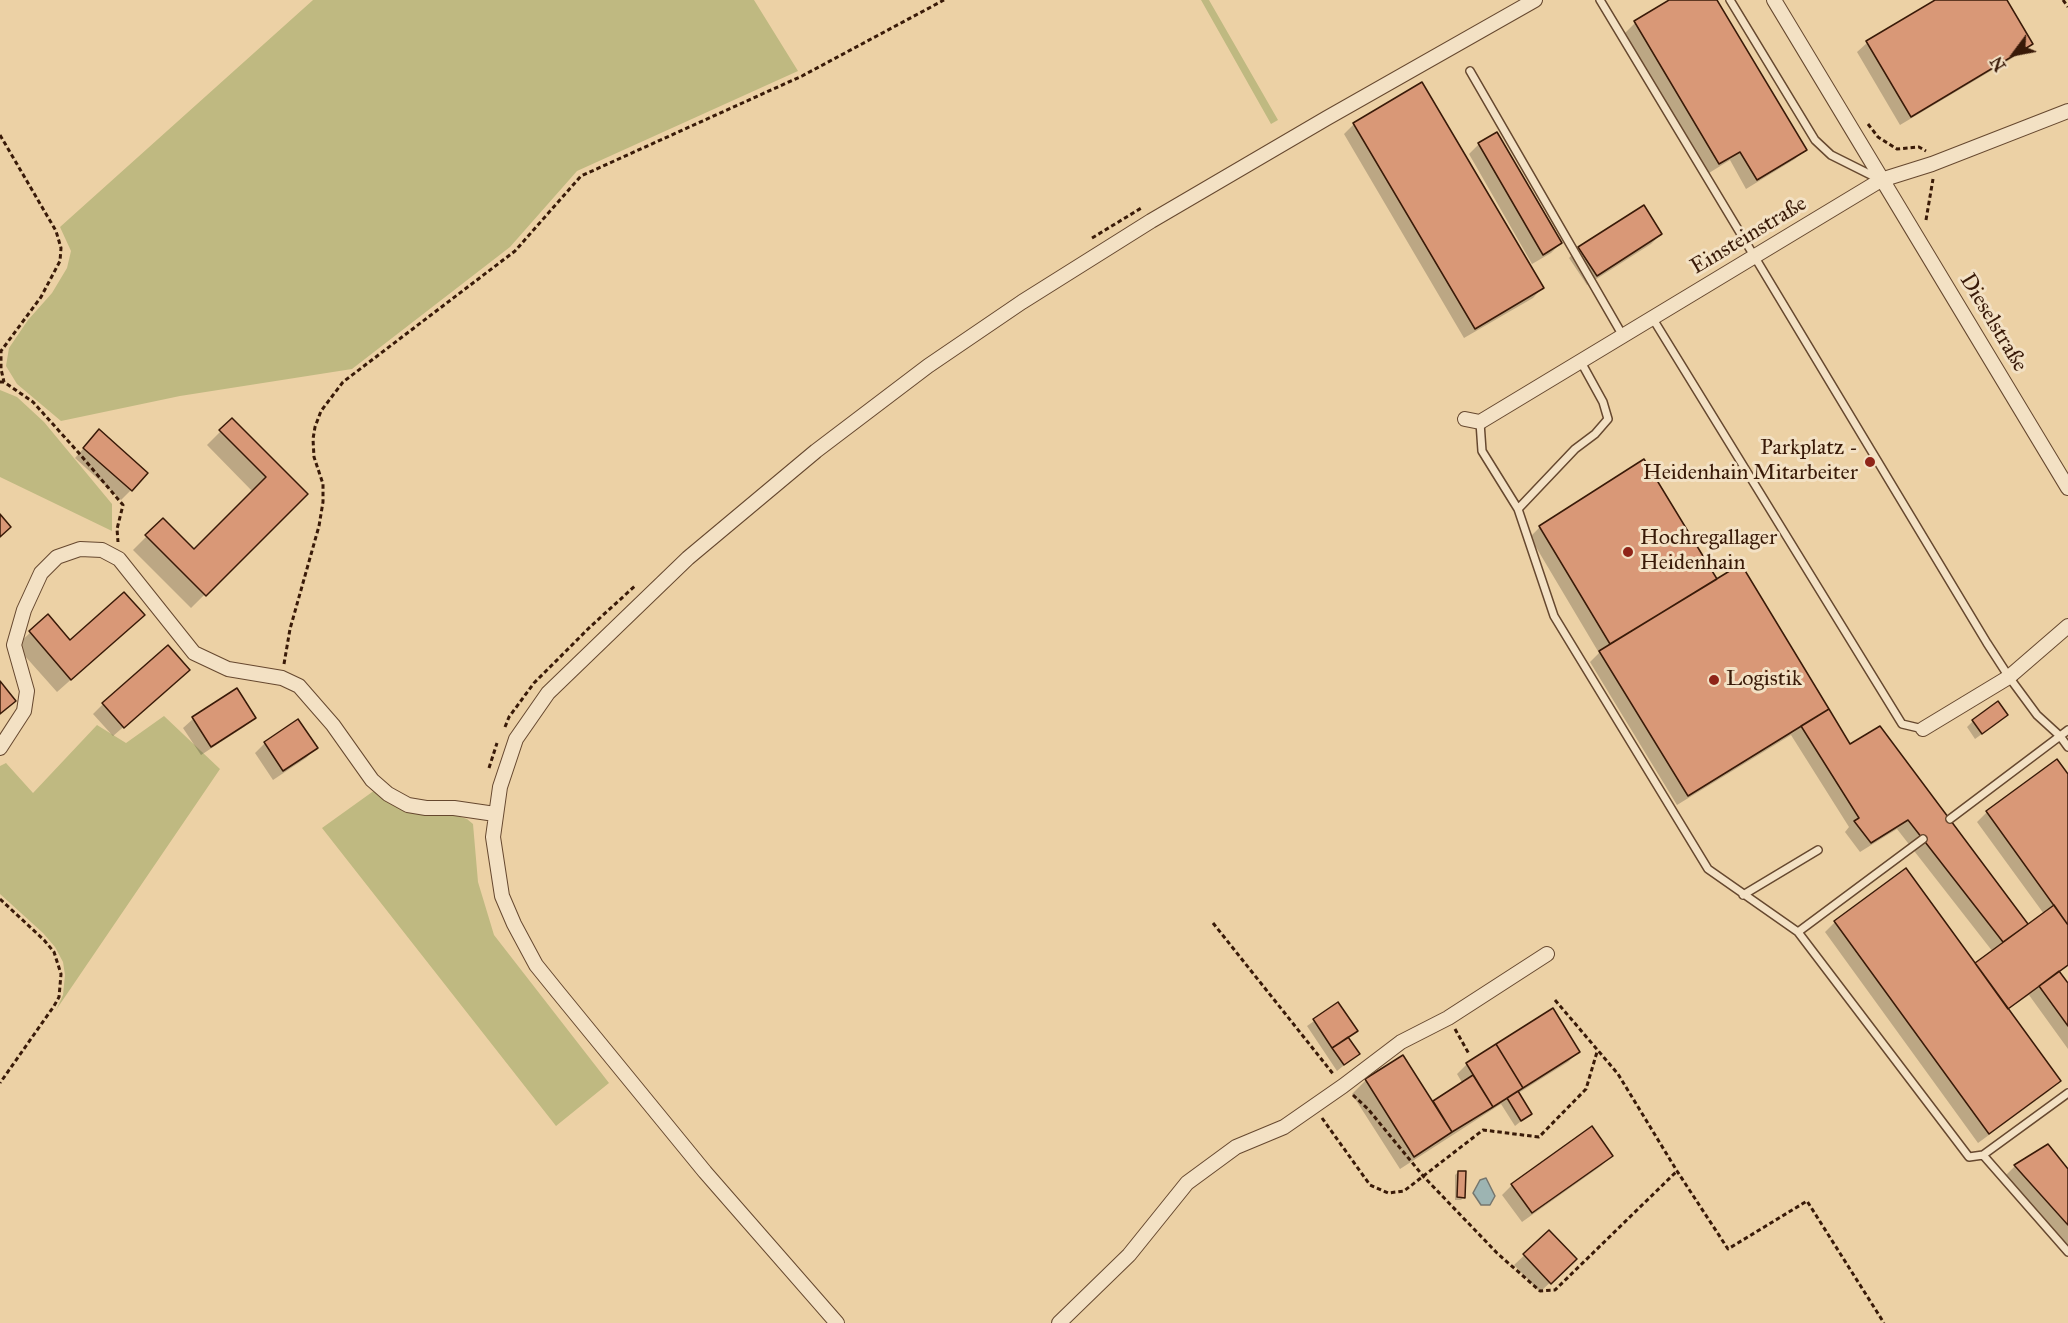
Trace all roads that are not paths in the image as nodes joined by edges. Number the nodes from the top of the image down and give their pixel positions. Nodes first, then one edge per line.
1 (1535, 0) edge
2 (1600, 0) edge
3 (1730, 0) edge
4 (1774, 0) edge
5 (1470, 71) dead end
6 (2068, 111) edge
7 (1881, 180) junction
8 (1754, 257) junction
9 (1653, 319) junction
10 (1623, 336) junction
11 (1581, 362) junction
12 (1465, 419) dead end
13 (1480, 422) junction
14 (2068, 488) edge
15 (1518, 509) junction
16 (2068, 626) edge
17 (2009, 677) junction
18 (1923, 729) joint
19 (2068, 730) edge
20 (2060, 736) junction
21 (2068, 747) edge
22 (0, 748) edge
23 (495, 814) junction
24 (1950, 819) dead end
25 (1923, 839) dead end
26 (1818, 850) dead end
27 (1743, 895) junction
28 (1798, 932) junction
29 (1547, 954) dead end
30 (2068, 1093) edge
31 (1983, 1155) junction
32 (2068, 1252) edge
33 (837, 1323) edge
34 (1059, 1323) edge

1 - 23 street
2 - 8 lane
3 - 7 lane
4 - 7 street, Dieselstraße
5 - 10 lane
6 - 7 street, Einsteinstraße
7 - 8 street, Einsteinstraße
7 - 14 street, Dieselstraße
8 - 9 street, Einsteinstraße
8 - 17 lane
9 - 10 street, Einsteinstraße
9 - 18 lane
10 - 11 street, Einsteinstraße
11 - 13 street, Einsteinstraße
11 - 15 lane
12 - 13 street
13 - 15 lane
15 - 27 lane
16 - 17 street
17 - 18 street
17 - 20 lane
19 - 20 lane
20 - 21 lane
20 - 24 lane
22 - 23 street
23 - 33 street
25 - 28 lane
26 - 27 lane
27 - 28 lane
28 - 31 lane
29 - 34 street
30 - 31 lane
31 - 32 lane

